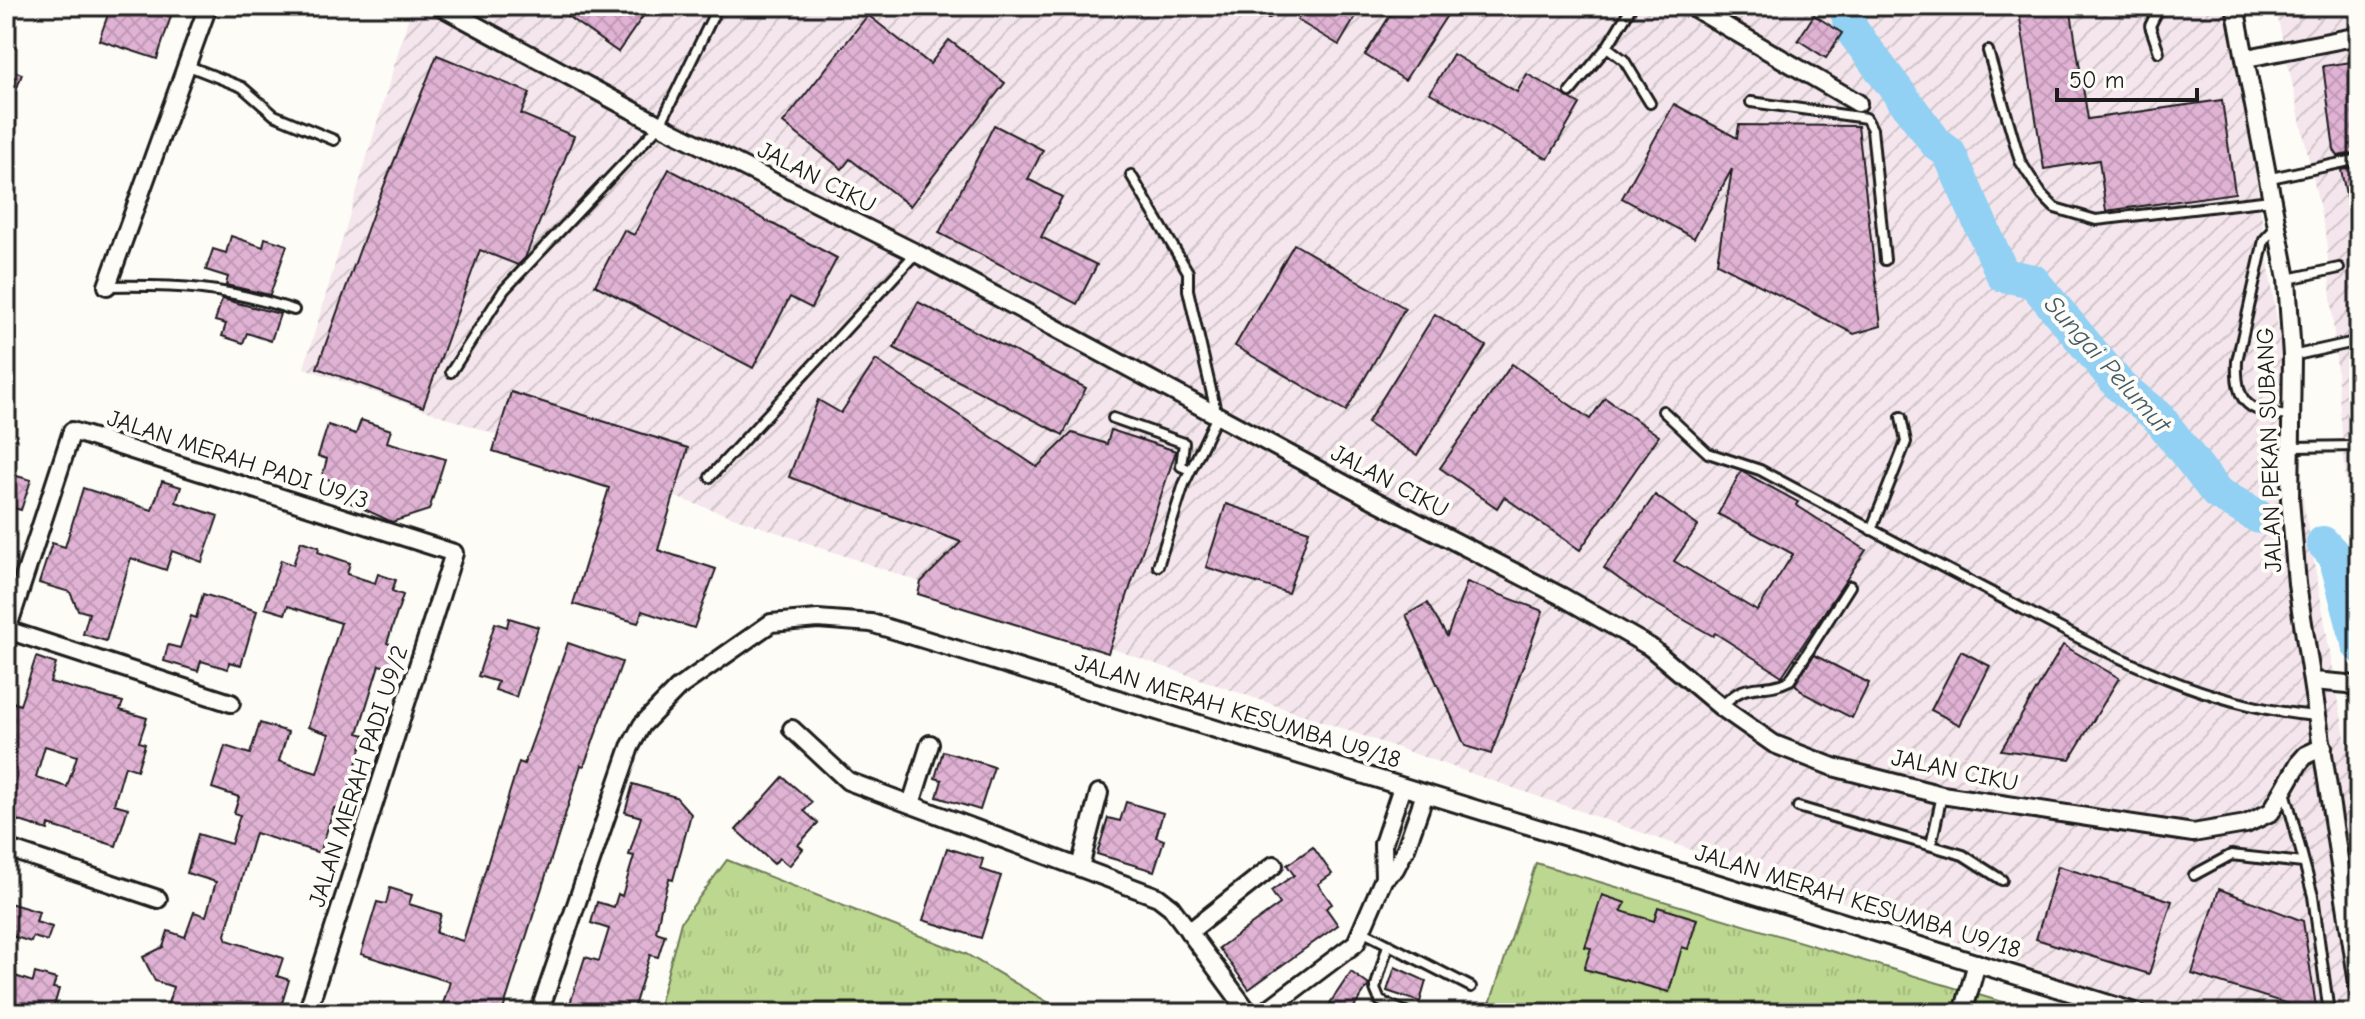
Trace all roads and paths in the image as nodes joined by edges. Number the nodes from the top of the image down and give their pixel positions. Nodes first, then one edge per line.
1 (208, 6) edge
2 (440, 6) edge
3 (718, 6) edge
4 (1632, 6) edge
5 (1691, 6) edge
6 (2160, 6) edge
7 (2235, 6) edge
8 (2359, 36) edge
9 (1607, 47) junction
10 (1988, 51) dead end
11 (2159, 52) dead end
12 (2247, 58) junction
13 (185, 65) junction
14 (1570, 92) dead end
15 (1839, 92) junction
16 (1751, 102) dead end
17 (1650, 103) dead end
18 (1858, 103) dead end
19 (1833, 112) junction
20 (660, 125) junction
21 (334, 140) dead end
22 (2359, 159) edge
23 (1131, 175) dead end
24 (2266, 179) junction
25 (2272, 200) junction
26 (2277, 226) junction
27 (916, 253) junction
28 (1885, 260) dead end
29 (2339, 268) dead end
30 (2287, 279) junction
31 (107, 286) joint
32 (294, 310) dead end
33 (2359, 341) edge
34 (2292, 356) junction
35 (451, 372) dead end
36 (1663, 411) dead end
37 (1217, 416) junction
38 (2291, 416) junction
39 (1901, 417) dead end
40 (1113, 418) dead end
41 (2359, 446) edge
42 (2292, 447) junction
43 (1190, 470) junction
44 (710, 477) dead end
45 (1871, 530) junction
46 (454, 553) joint
47 (1158, 566) dead end
48 (1850, 586) dead end
49 (6, 631) edge
50 (2313, 681) junction
51 (2359, 689) edge
52 (231, 703) dead end
53 (1721, 707) junction
54 (2318, 716) junction
55 (792, 729) dead end
56 (930, 744) dead end
57 (2323, 747) junction
58 (1402, 787) junction
59 (2284, 789) junction
60 (1099, 793) dead end
61 (1425, 794) junction
62 (1942, 795) junction
63 (911, 804) junction
64 (1798, 807) dead end
65 (1931, 845) junction
66 (6, 848) edge
67 (2303, 863) junction
68 (1274, 865) dead end
69 (1080, 867) junction
70 (2194, 875) dead end
71 (1384, 878) junction
72 (2002, 880) dead end
73 (158, 899) dead end
74 (1362, 931) junction
75 (1189, 932) junction
76 (1388, 945) junction
77 (1977, 963) junction
78 (1471, 987) dead end
79 (2359, 990) edge
80 (307, 1013) edge
81 (539, 1013) edge
82 (1249, 1013) edge
83 (1263, 1013) edge
84 (1408, 1013) edge
85 (1963, 1013) edge
86 (2138, 1013) edge
87 (2329, 1013) edge

1 - 13 street
2 - 20 street, JALAN CIKU
3 - 20 lane
4 - 9 lane
5 - 15 street
6 - 11 lane
7 - 12 street, JALAN PEKAN SUBANG
8 - 12 street
9 - 14 lane
9 - 17 lane
10 - 25 lane
12 - 24 street, JALAN PEKAN SUBANG
13 - 21 lane
13 - 31 street
15 - 18 street
15 - 19 lane
16 - 19 lane
19 - 28 lane
20 - 27 street, JALAN CIKU
20 - 35 lane
22 - 24 lane
23 - 37 lane
24 - 25 street, JALAN PEKAN SUBANG
25 - 26 street, JALAN PEKAN SUBANG
26 - 30 street, JALAN PEKAN SUBANG
26 - 38 lane
27 - 37 street, JALAN CIKU
27 - 44 lane
29 - 30 lane
30 - 34 street, JALAN PEKAN SUBANG
31 - 32 lane
33 - 34 lane
34 - 38 street, JALAN PEKAN SUBANG
36 - 45 lane
37 - 43 lane
37 - 53 street, JALAN CIKU
38 - 42 street, JALAN PEKAN SUBANG
39 - 45 lane
40 - 43 lane
41 - 42 lane
42 - 50 street, JALAN PEKAN SUBANG
43 - 47 lane
45 - 54 lane
46 - 49 street, JALAN MERAH PADI U9/3
46 - 80 street, JALAN MERAH PADI U9/2
48 - 53 lane
49 - 52 street
50 - 51 street
50 - 54 street, JALAN PEKAN SUBANG
53 - 62 street, JALAN CIKU
54 - 57 street, JALAN PEKAN SUBANG
55 - 63 street
56 - 63 street
57 - 59 street, JALAN CIKU
57 - 79 street, JALAN PEKAN SUBANG
58 - 61 street, JALAN MERAH KESUMBA U9/18
58 - 71 street
58 - 81 street, JALAN MERAH KESUMBA U9/18
59 - 62 street, JALAN CIKU
59 - 67 lane
60 - 69 street
61 - 71 street
61 - 77 street, JALAN MERAH KESUMBA U9/18
62 - 65 lane
63 - 69 street
64 - 65 lane
65 - 72 lane
66 - 73 street
67 - 70 lane
67 - 87 lane
68 - 75 street
69 - 75 street
71 - 74 street
74 - 76 lane
74 - 83 street
75 - 82 street
76 - 78 lane
76 - 84 lane
77 - 85 street
77 - 86 street, JALAN MERAH KESUMBA U9/18

